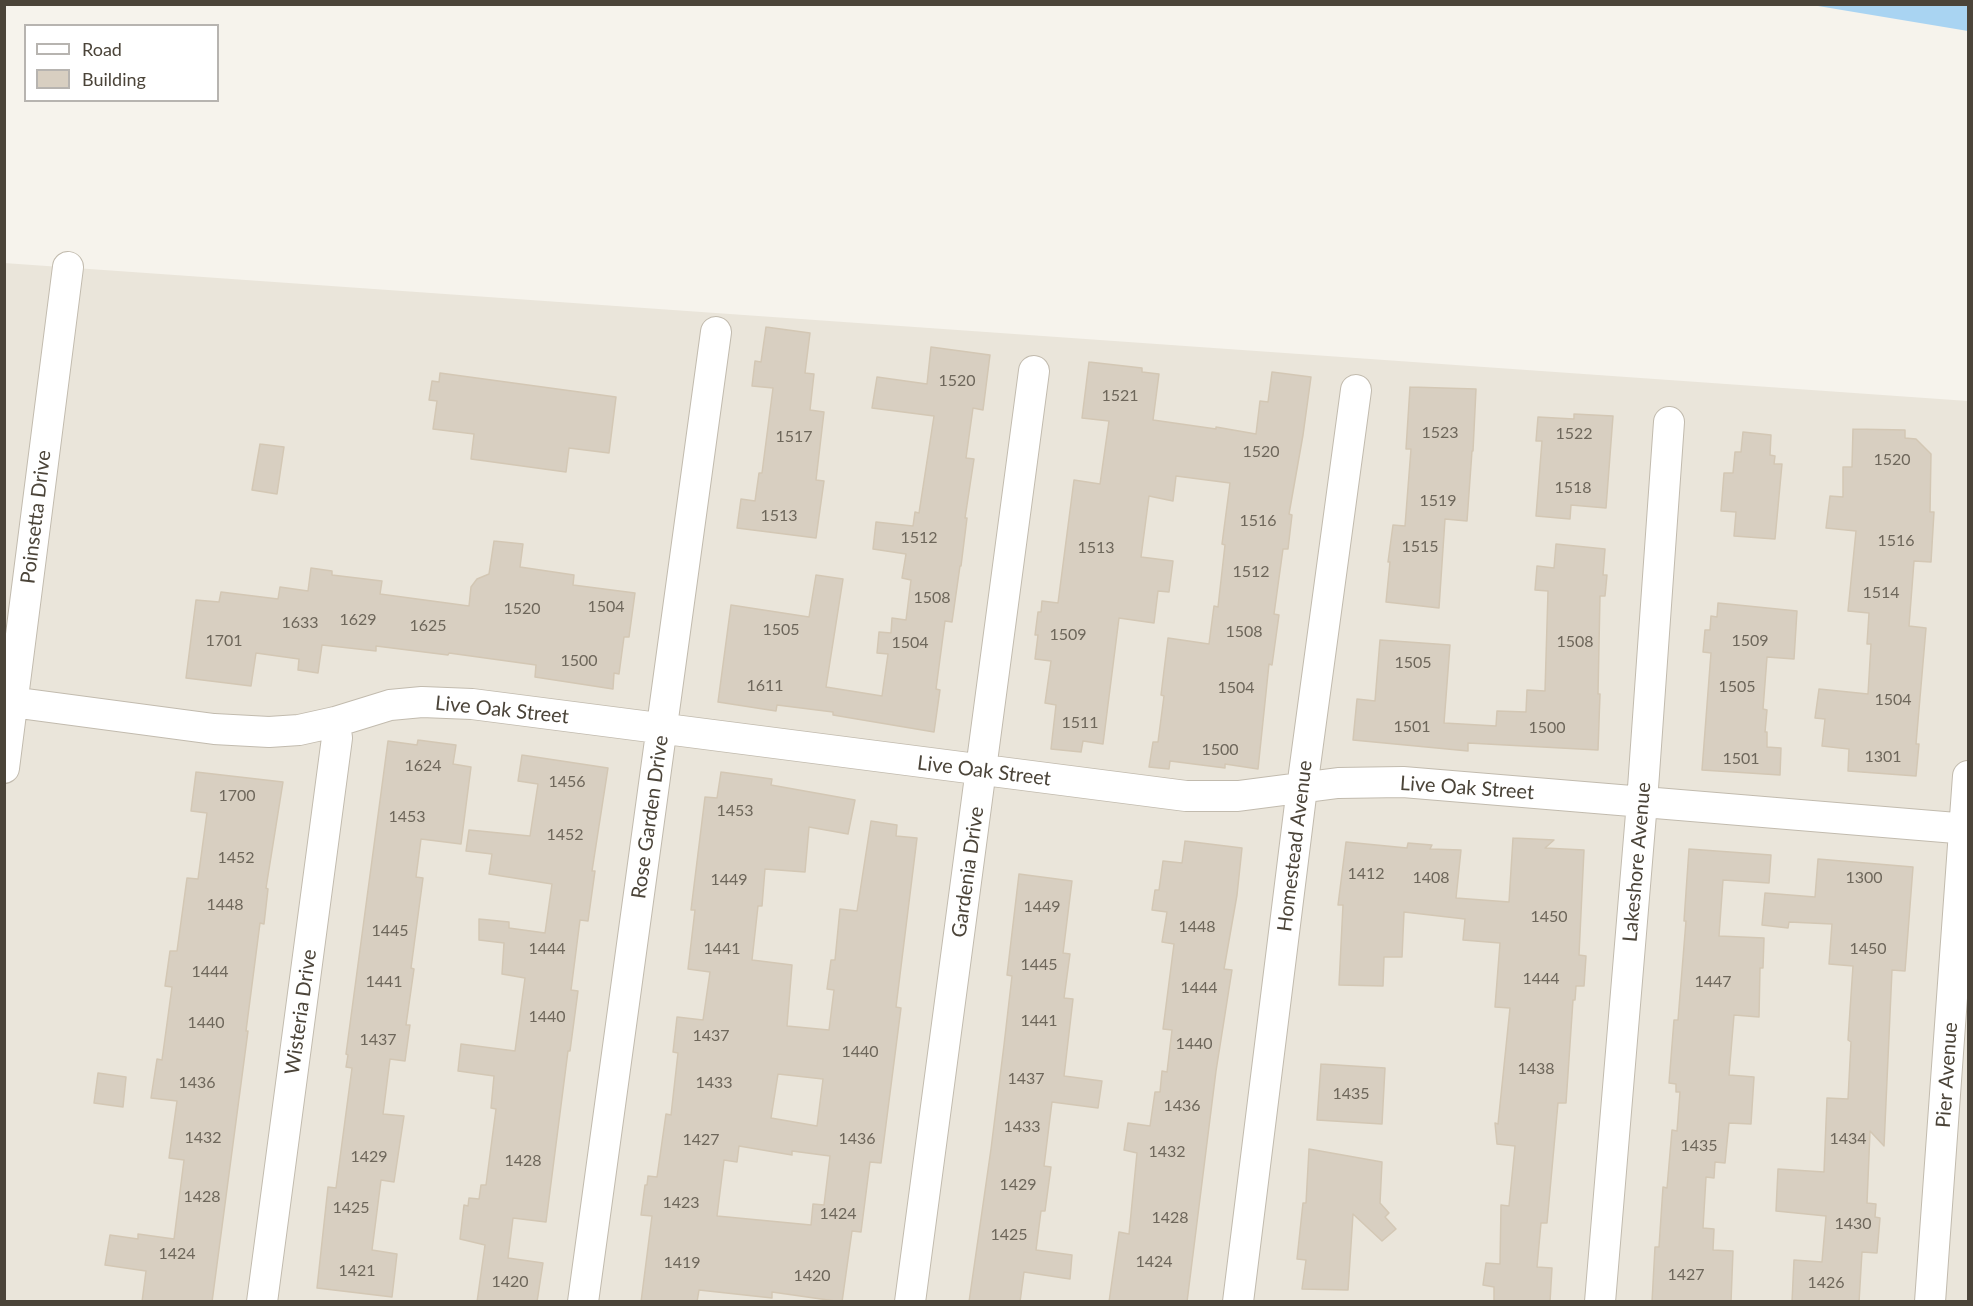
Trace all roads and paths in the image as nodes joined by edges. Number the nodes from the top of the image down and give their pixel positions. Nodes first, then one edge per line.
1 (68, 267) dead end
2 (716, 332) dead end
3 (1034, 371) dead end
4 (1356, 390) dead end
5 (1669, 422) dead end
6 (9, 701) edge
7 (335, 722) junction
8 (662, 728) junction
9 (4, 768) edge
10 (981, 771) junction
11 (1968, 776) edge
12 (1302, 788) junction
13 (1642, 802) junction
14 (1967, 829) edge
15 (262, 1302) edge
16 (583, 1302) edge
17 (910, 1302) edge
18 (1238, 1302) edge
19 (1600, 1302) edge
20 (1930, 1302) edge

1 - 6 street, Poinsetta Drive
2 - 8 street, Rose Garden Drive
3 - 10 street, Gardenia Drive
4 - 12 street, Homestead Avenue
5 - 13 street, Lakeshore Avenue
6 - 7 street, Live Oak Street
6 - 9 street, Poinsetta Drive
7 - 8 street, Live Oak Street
7 - 15 street, Wisteria Drive
8 - 10 street, Live Oak Street
8 - 16 street, Rose Garden Drive
10 - 12 street, Live Oak Street
10 - 17 street, Gardenia Drive
11 - 14 street, Pier Avenue
12 - 13 street, Live Oak Street
12 - 18 street, Homestead Avenue
13 - 14 street, Live Oak Street
13 - 19 street, Lakeshore Avenue
14 - 20 street, Pier Avenue

